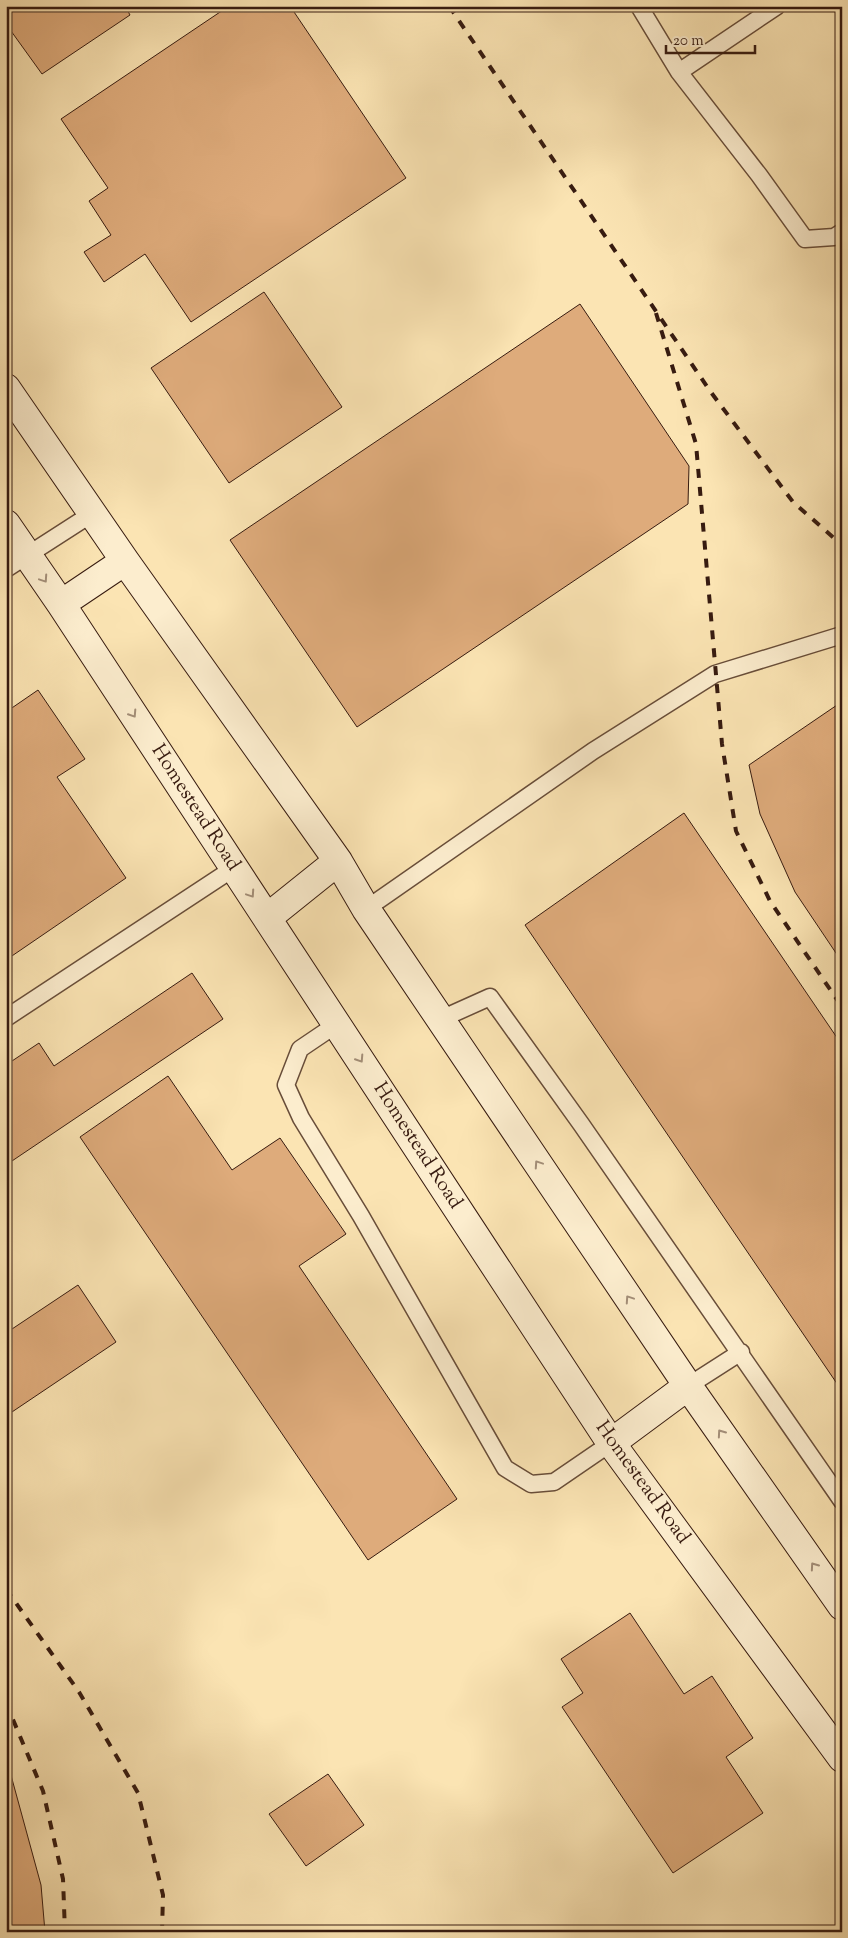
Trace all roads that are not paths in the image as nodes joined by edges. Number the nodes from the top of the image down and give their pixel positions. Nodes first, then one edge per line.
1 (639, 6) edge
2 (777, 6) edge
3 (679, 72) junction
4 (842, 232) edge
5 (6, 388) edge
6 (93, 513) junction
7 (6, 524) edge
8 (125, 561) junction
9 (17, 563) edge
10 (61, 604) junction
11 (842, 635) edge
12 (338, 862) junction
13 (234, 868) junction
14 (366, 909) junction
15 (267, 918) junction
16 (6, 1018) edge
17 (441, 1019) junction
18 (337, 1024) junction
19 (740, 1352) junction
20 (688, 1386) junction
21 (612, 1443) junction
22 (842, 1501) edge
23 (842, 1606) edge
24 (842, 1758) edge

1 - 3 lane
2 - 3 lane
3 - 4 lane
5 - 6 main road
6 - 8 main road
6 - 9 lane
7 - 9 main road, Homestead Road
8 - 10 main road
8 - 12 main road
9 -> 10 main road, Homestead Road
10 -> 13 main road, Homestead Road
11 - 14 lane
12 - 14 main road
12 - 15 main road
13 -> 15 main road, Homestead Road
13 - 16 lane
14 - 17 main road
15 - 18 main road, Homestead Road
17 - 19 lane
20 -> 17 main road
18 -> 21 main road, Homestead Road
18 - 21 lane
19 - 20 lane
19 - 22 lane
20 - 21 main road
23 -> 20 main road
21 - 24 main road, Homestead Road

